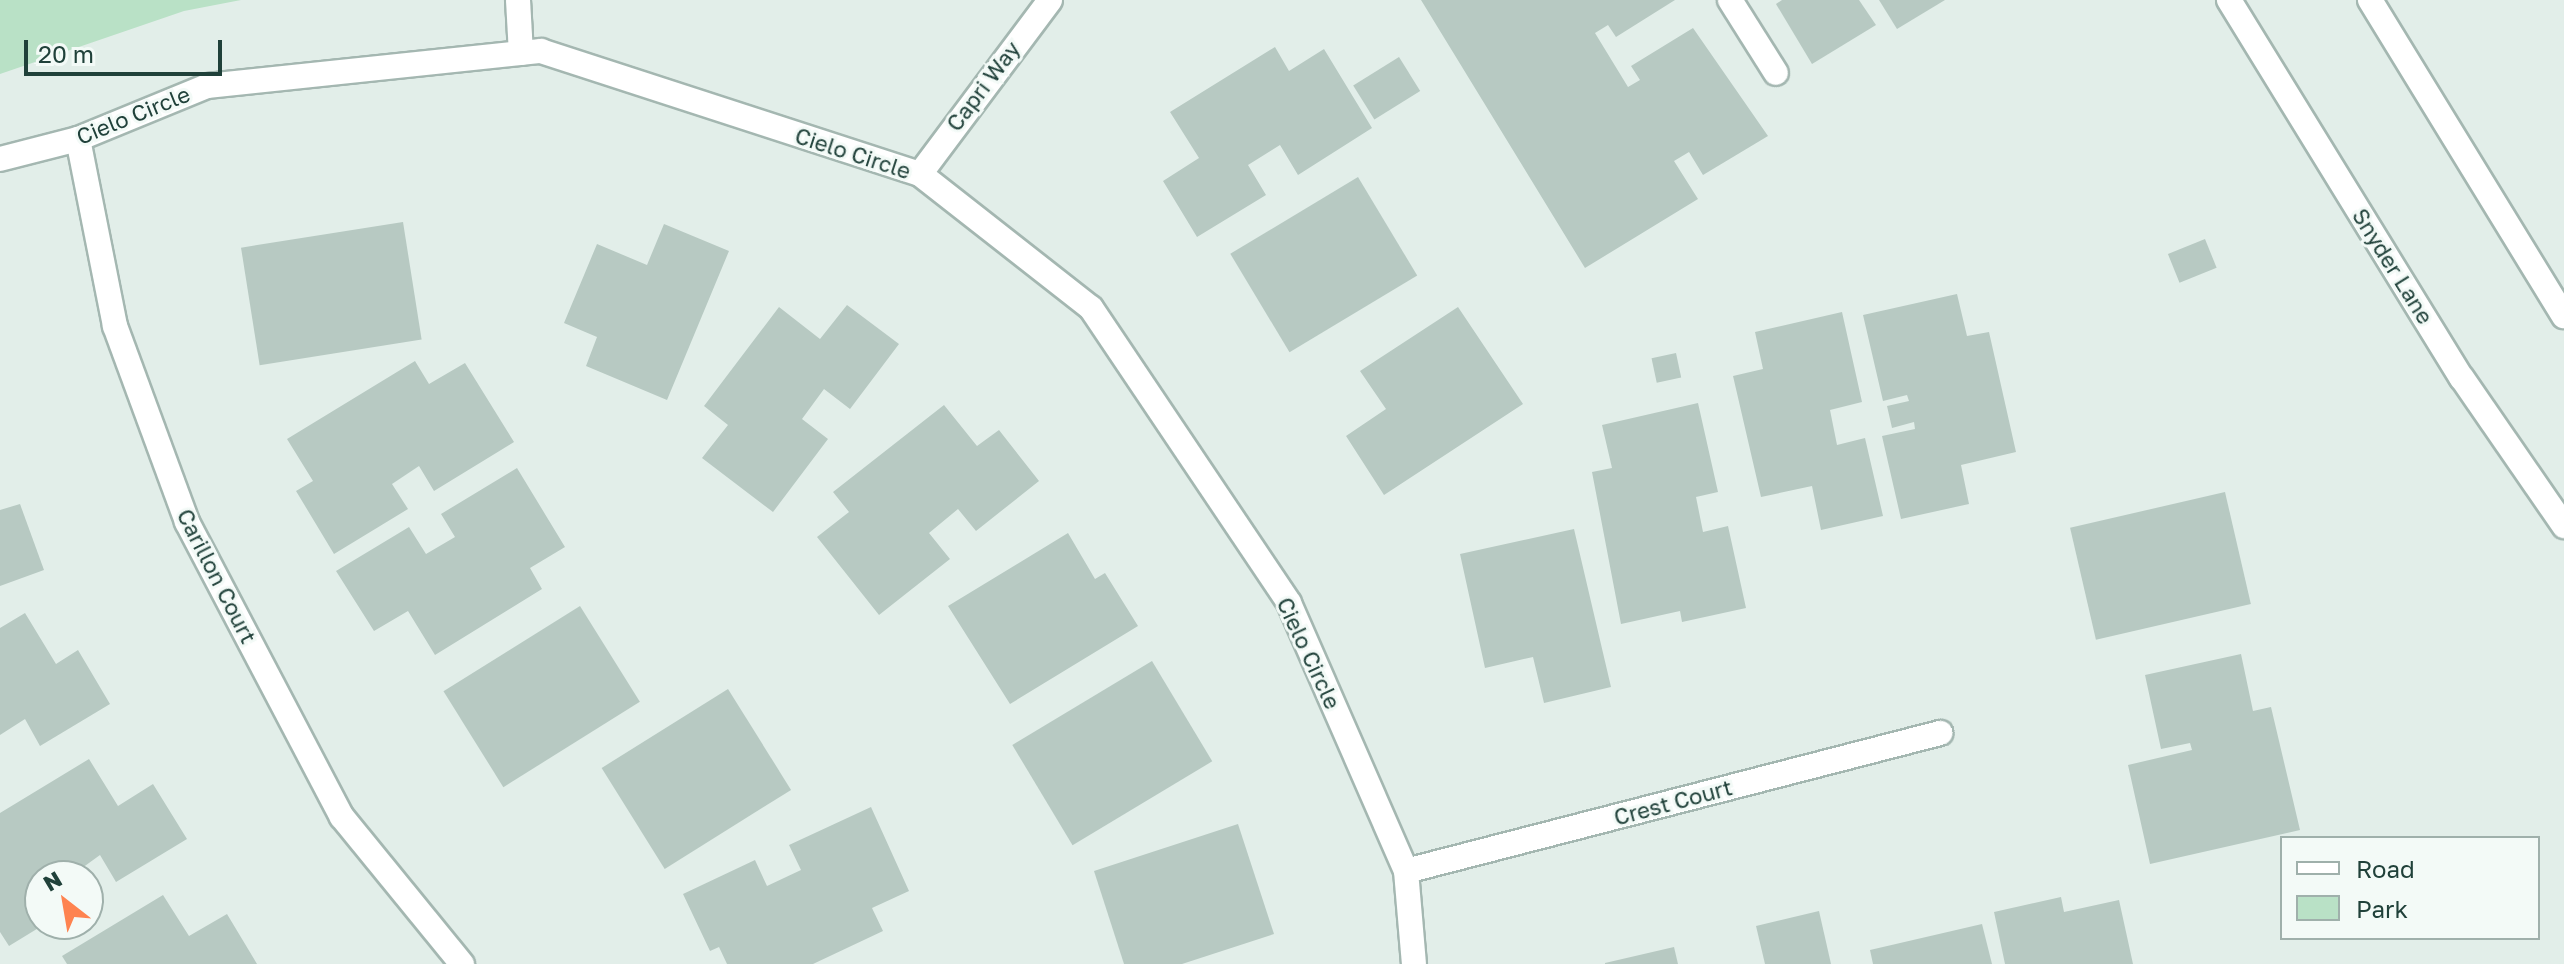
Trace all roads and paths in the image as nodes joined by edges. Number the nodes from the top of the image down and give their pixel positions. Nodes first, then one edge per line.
1 (518, 0) edge
2 (1050, 0) edge
3 (1730, 0) edge
4 (2229, 0) edge
5 (2370, 0) edge
6 (521, 53) junction
7 (1776, 73) dead end
8 (78, 139) junction
9 (0, 159) edge
10 (920, 174) junction
11 (2564, 316) edge
12 (2564, 526) edge
13 (1940, 733) dead end
14 (1406, 871) junction
15 (462, 964) edge
16 (1414, 964) edge

1 - 6 street
2 - 10 street, Capri Way
3 - 7 street
4 - 12 street, Snyder Lane
5 - 11 street
6 - 8 street, Cielo Circle
6 - 10 street, Cielo Circle
8 - 9 street, Cielo Circle
8 - 15 street, Carillon Court
10 - 14 street, Cielo Circle
13 - 14 street, Crest Court
14 - 16 street, Cielo Circle

